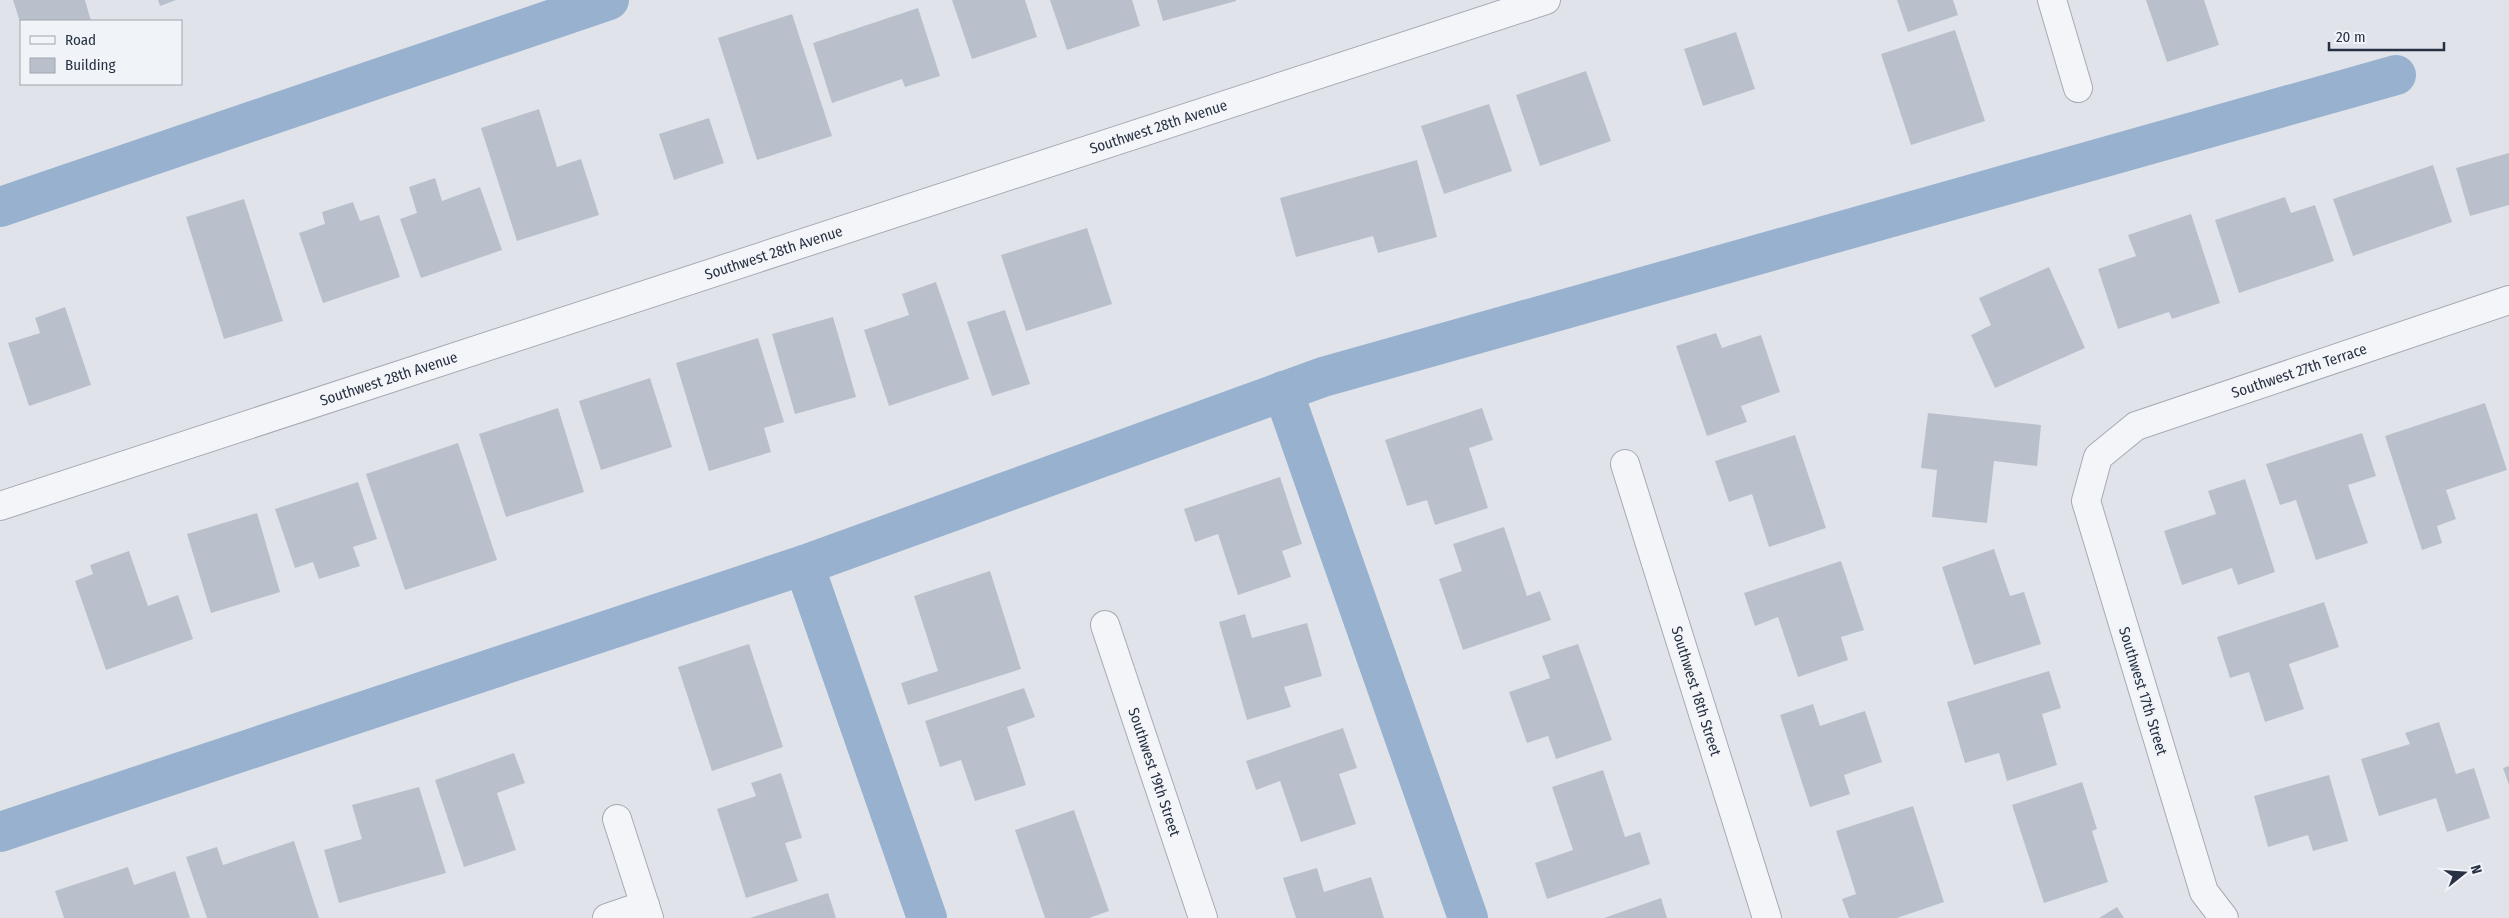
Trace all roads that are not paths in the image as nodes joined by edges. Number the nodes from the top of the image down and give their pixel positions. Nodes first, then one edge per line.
1 (1546, 0) edge
2 (2052, 0) edge
3 (2078, 88) dead end
4 (2509, 300) edge
5 (2098, 457) joint
6 (1624, 464) dead end
7 (0, 506) edge
8 (1106, 625) dead end
9 (617, 819) dead end
10 (647, 912) edge
11 (607, 918) edge
12 (1203, 918) edge
13 (1767, 918) edge
14 (2224, 918) edge

1 - 7 street, Southwest 28th Avenue
2 - 3 street
4 - 5 street, Southwest 27th Terrace
5 - 14 street, Southwest 17th Street
6 - 13 street, Southwest 18th Street
8 - 12 street, Southwest 19th Street
9 - 10 street
10 - 11 street

